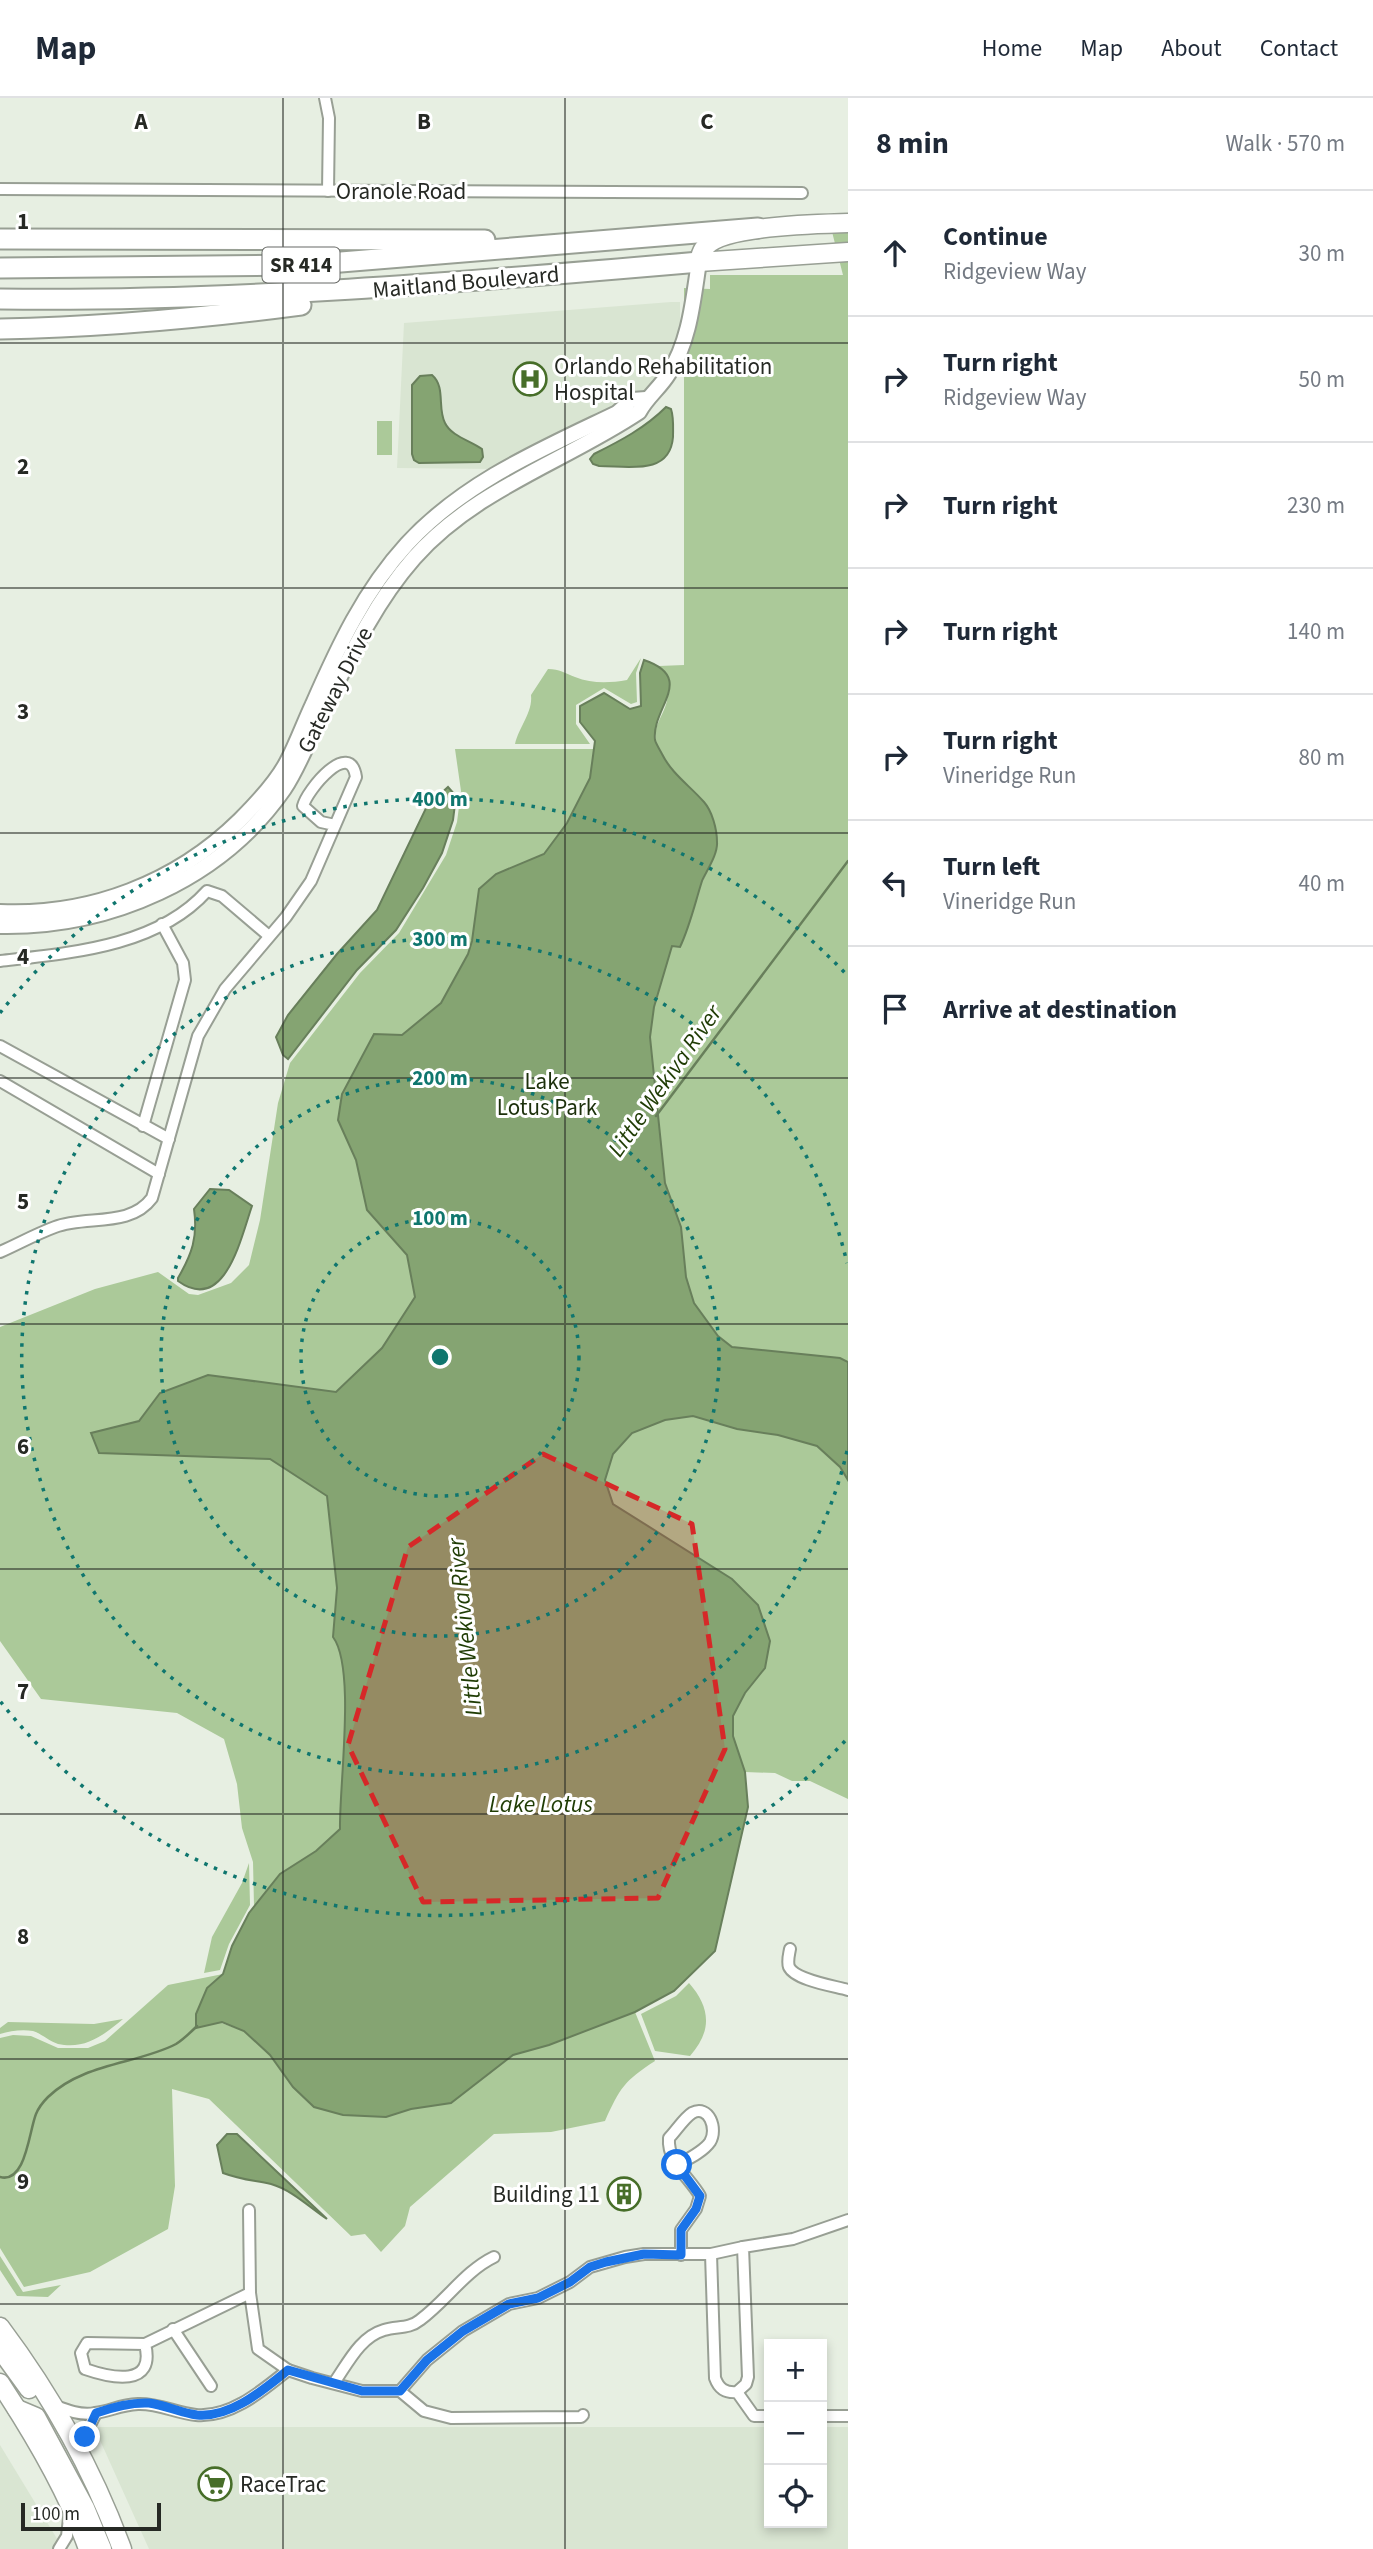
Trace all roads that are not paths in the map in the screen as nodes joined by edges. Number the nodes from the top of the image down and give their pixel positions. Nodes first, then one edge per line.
1 (325, 98) edge
2 (0, 188) edge
3 (328, 191) junction
4 (802, 192) dead end
5 (848, 223) edge
6 (758, 228) junction
7 (0, 239) edge
8 (602, 241) junction
9 (848, 252) edge
10 (699, 262) junction
11 (0, 268) edge
12 (480, 281) junction
13 (0, 299) edge
14 (0, 330) edge
15 (646, 399) junction
16 (516, 463) junction
17 (524, 476) junction
18 (335, 825) junction
19 (0, 912) edge
20 (162, 925) junction
21 (0, 926) edge
22 (269, 936) junction
23 (0, 961) edge
24 (0, 1046) edge
25 (0, 1081) edge
26 (143, 1126) junction
27 (169, 1139) junction
28 (159, 1174) junction
29 (0, 1252) edge
30 (790, 1949) dead end
31 (848, 1990) edge
32 (677, 2165) junction
33 (249, 2210) dead end
34 (848, 2220) edge
35 (744, 2247) junction
36 (711, 2253) junction
37 (681, 2255) junction
38 (494, 2257) dead end
39 (250, 2293) junction
40 (0, 2327) edge
41 (173, 2329) junction
42 (145, 2344) junction
43 (0, 2349) edge
44 (288, 2370) junction
45 (0, 2383) edge
46 (334, 2384) junction
47 (211, 2386) dead end
48 (400, 2391) junction
49 (737, 2392) junction
50 (51, 2402) junction
51 (17, 2409) junction
52 (96, 2413) junction
53 (583, 2415) dead end
54 (764, 2416) edge
55 (827, 2416) edge
56 (848, 2416) edge
57 (82, 2457) junction
58 (70, 2506) junction
59 (124, 2546) edge
60 (59, 2549) edge
61 (88, 2549) edge
62 (102, 2549) edge

1 - 3 street
2 - 3 street, Oranole Road
3 - 4 street, Oranole Road
5 - 6 main road, Maitland Boulevard / SR 414
6 - 8 highway, Maitland Boulevard / SR 414
6 - 10 main road
7 - 8 highway
8 - 11 highway, Maitland Boulevard / SR 414
9 - 10 main road, Maitland Boulevard / SR 414
10 - 12 highway, Maitland Boulevard / SR 414
10 - 15 street, Gateway Drive
12 - 13 highway, Maitland Boulevard / SR 414
12 - 14 highway
15 - 16 street, Gateway Drive
15 - 17 street, Gateway Drive
16 - 17 street
16 - 19 street, Gateway Drive
17 - 21 street, Gateway Drive
18 - 18 street
18 - 22 street
20 - 22 street
20 - 23 street
20 - 26 street
22 - 27 street
24 - 26 street
25 - 28 street
26 - 27 street
27 - 28 street
28 - 29 street
30 - 31 street
32 - 32 street
32 - 37 street
33 - 39 street
34 - 35 street
35 - 36 street
35 - 49 street
36 - 37 street
36 - 49 street
37 - 48 street
38 - 46 street
39 - 41 street
39 - 44 street
40 - 50 main road
41 - 42 street
41 - 47 street
42 - 42 street
43 - 50 main road
44 - 46 street
44 - 52 street
45 - 51 main road
46 - 48 street
48 - 53 street
49 - 54 street
50 - 52 street
50 - 57 main road
51 - 58 main road
51 - 62 main road
52 - 57 street
55 - 56 street
57 - 59 main road
58 - 60 street
58 - 61 main road

